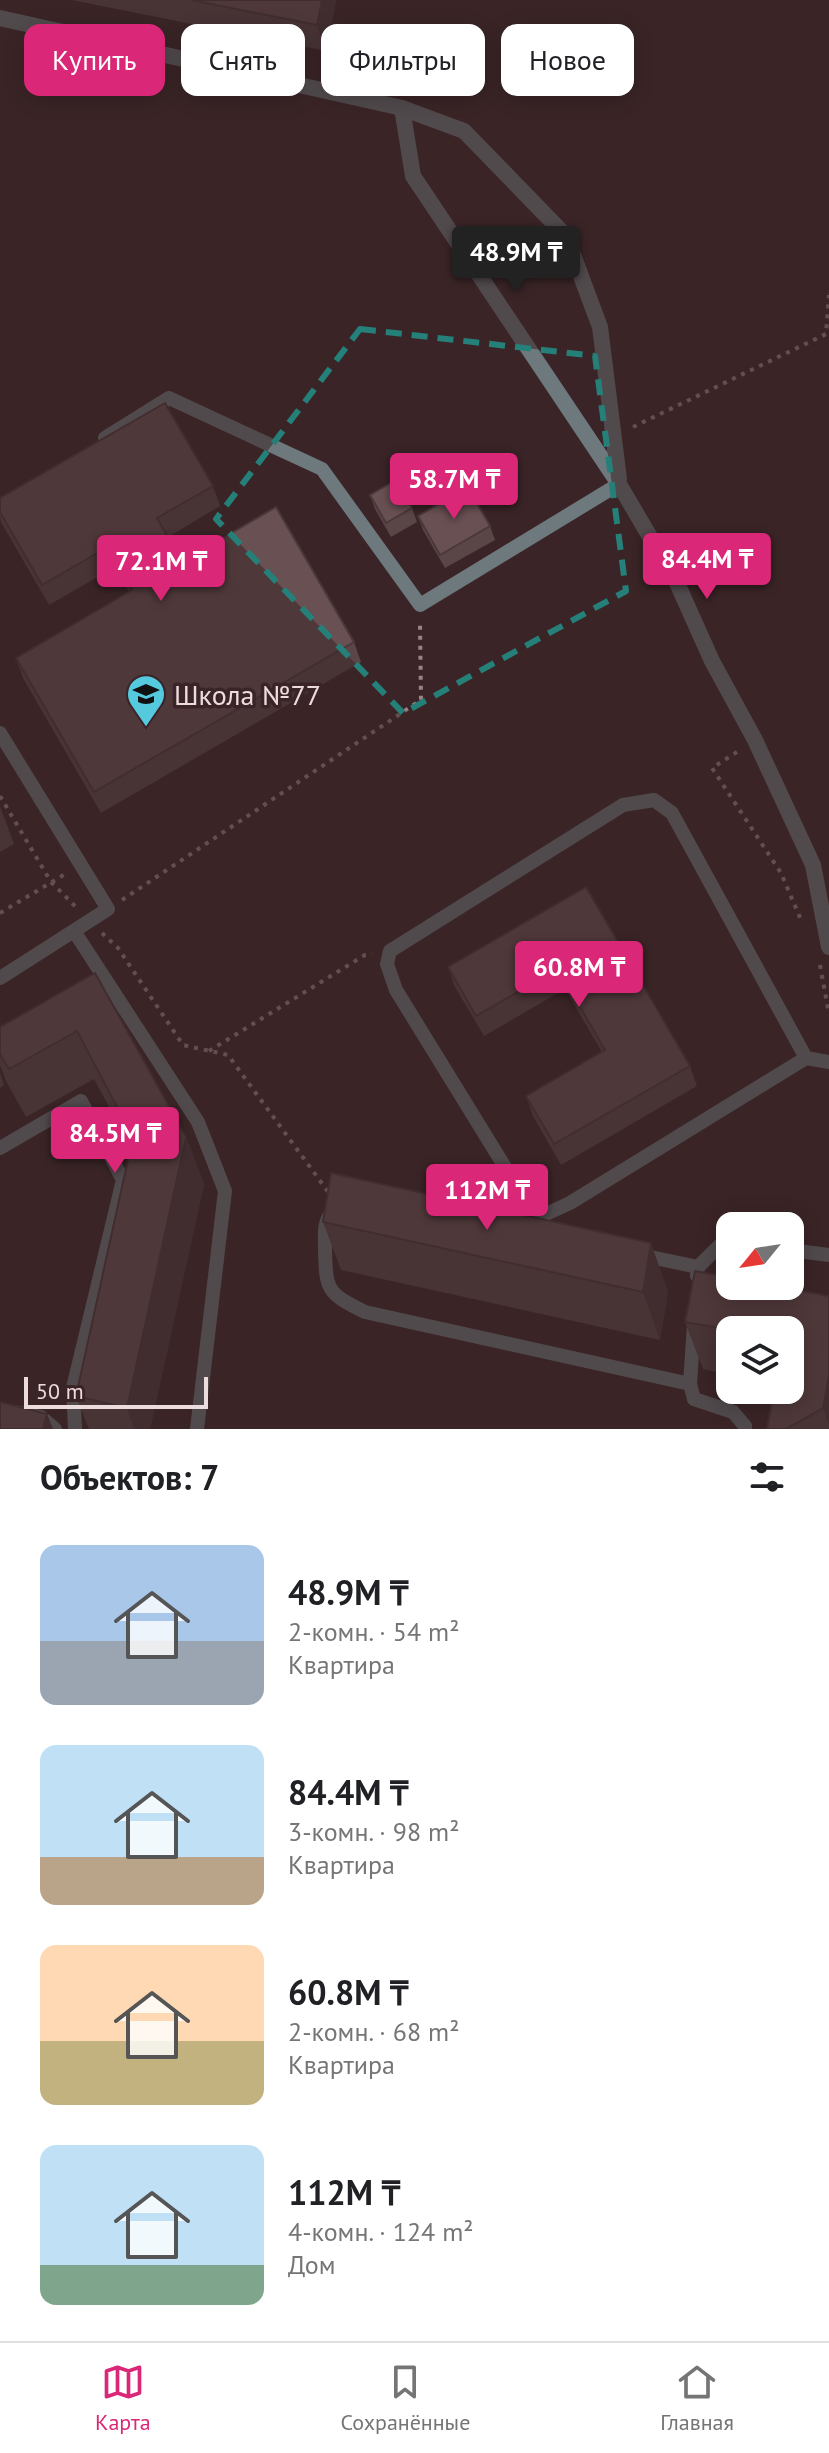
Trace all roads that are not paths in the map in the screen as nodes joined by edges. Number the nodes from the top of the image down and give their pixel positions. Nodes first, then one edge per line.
1 (0, 18) edge
2 (402, 108) junction
3 (91, 447) edge
4 (619, 484) junction
5 (0, 733) edge
6 (74, 931) junction
7 (824, 953) edge
8 (0, 978) edge
9 (806, 1058) junction
10 (829, 1062) edge
11 (0, 1148) edge
12 (341, 1202) edge
13 (716, 1249) edge
14 (623, 1251) edge
15 (804, 1252) edge
16 (829, 1255) edge
17 (698, 1267) junction
18 (690, 1384) junction
19 (0, 1409) edge
20 (55, 1429) edge
21 (75, 1429) edge
22 (197, 1429) edge
23 (745, 1429) edge

1 - 2 street
2 - 4 street
2 - 4 street
3 - 4 lane
4 - 7 street
5 - 6 lane
6 - 8 lane
6 - 22 lane
9 - 9 lane
9 - 10 lane
11 - 21 lane
12 - 18 lane
13 - 17 lane
14 - 17 lane
15 - 16 lane
17 - 18 lane
18 - 23 lane
19 - 20 lane

